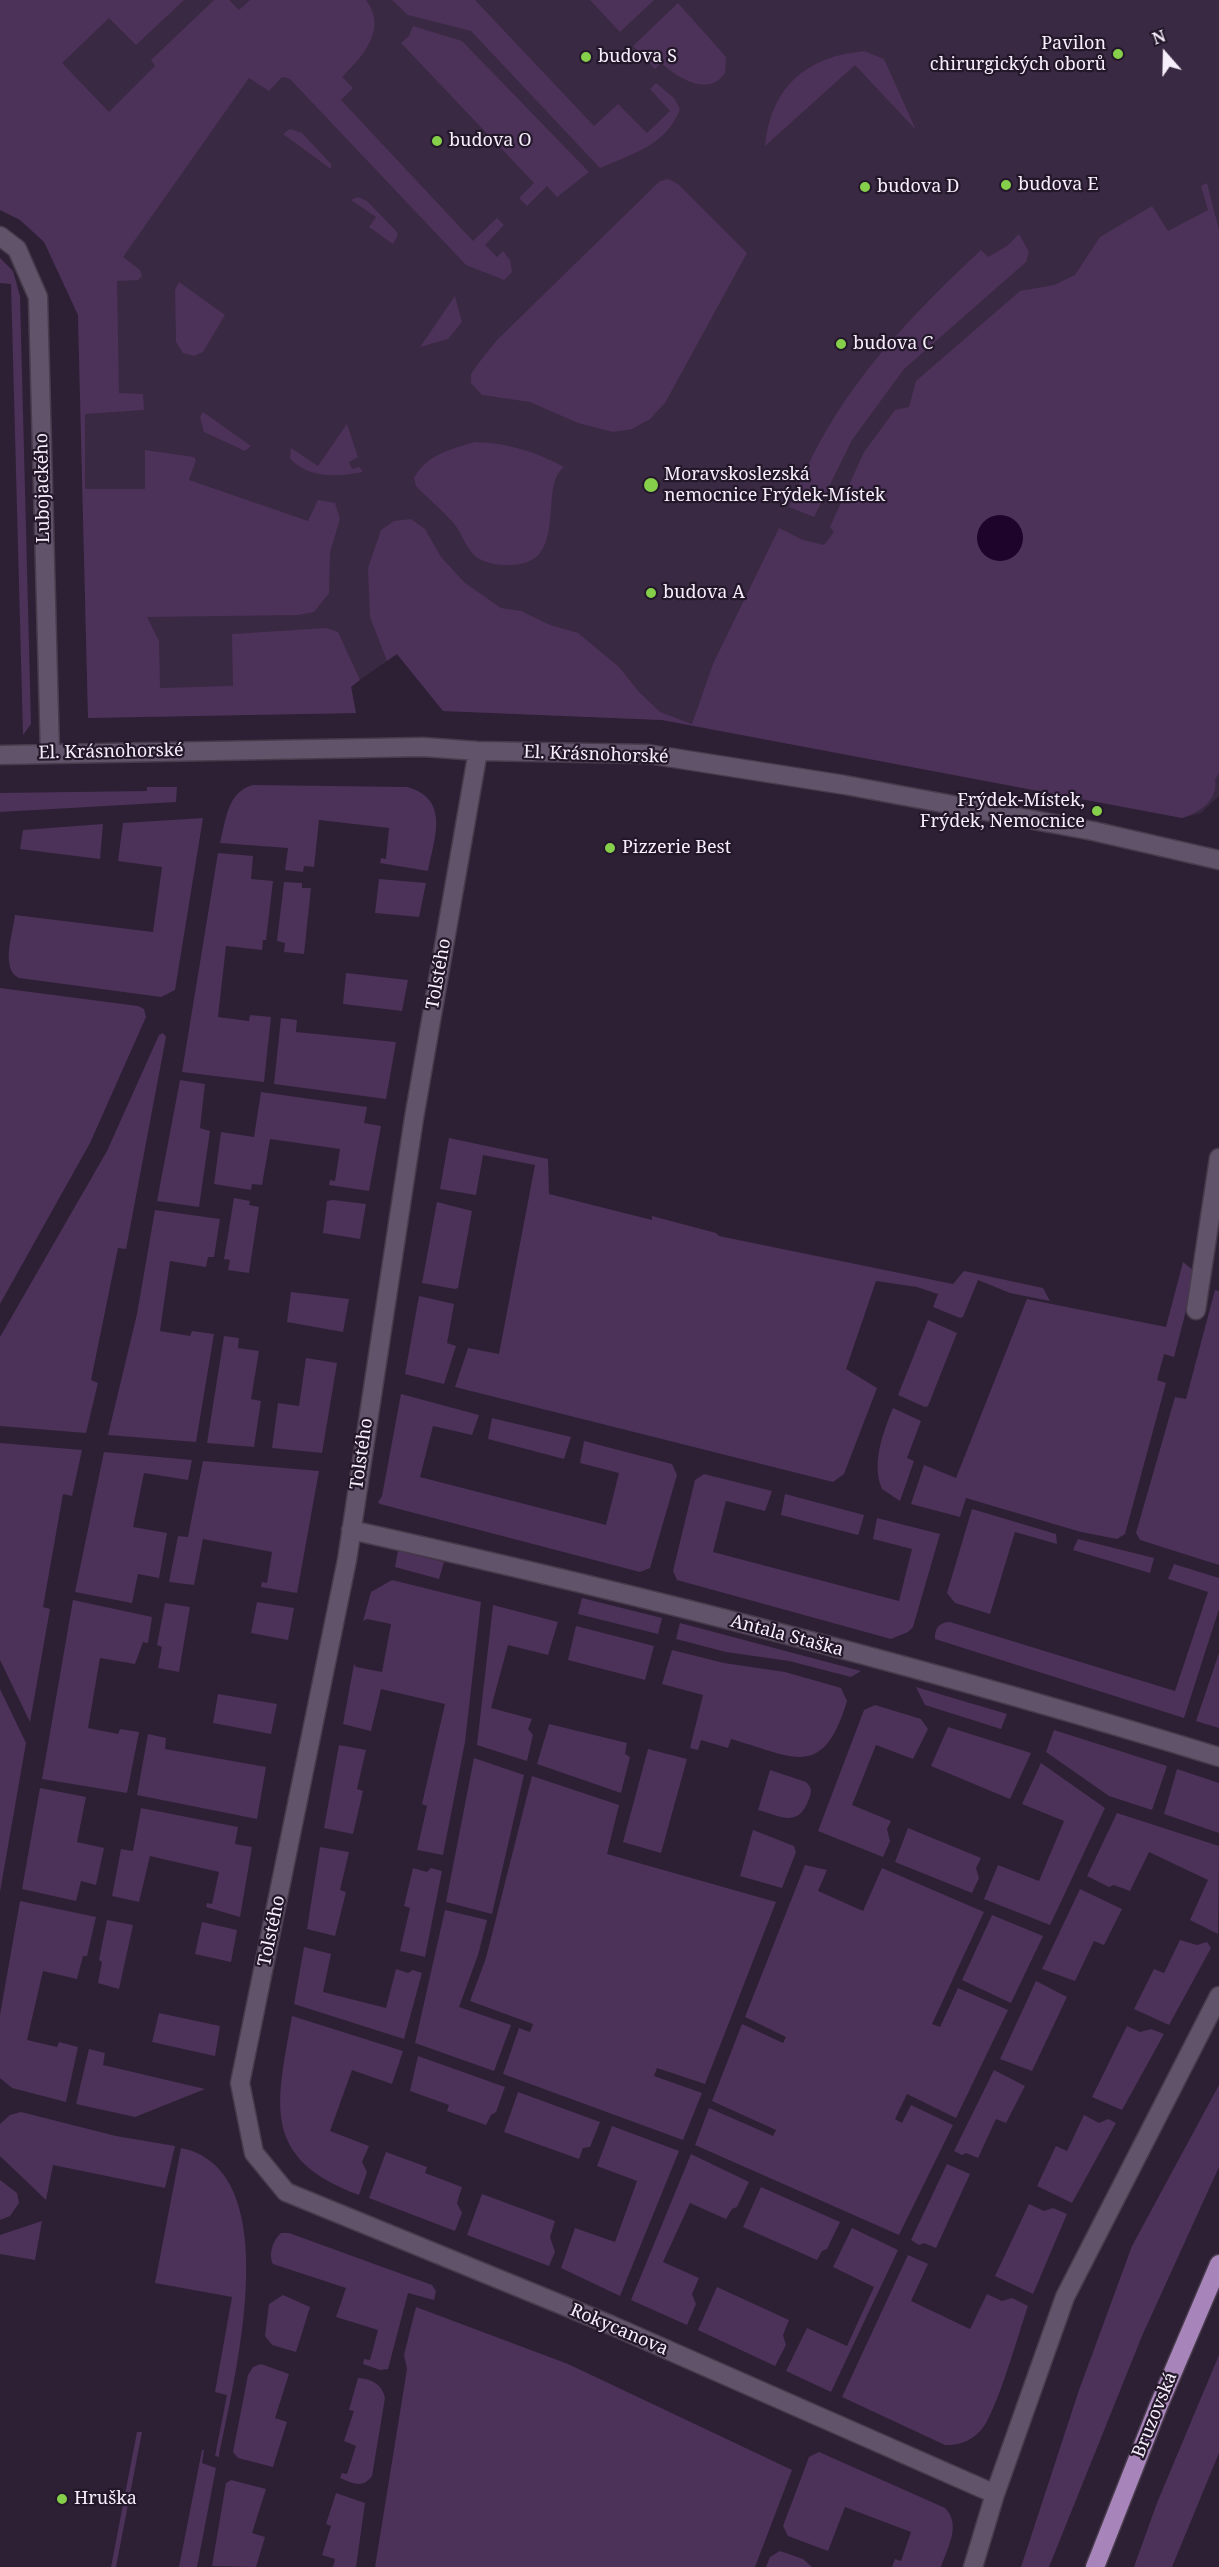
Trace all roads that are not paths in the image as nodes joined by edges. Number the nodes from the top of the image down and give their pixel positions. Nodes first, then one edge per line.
1 (0, 236) edge
2 (478, 751) junction
3 (50, 754) junction
4 (0, 755) edge
5 (1219, 860) edge
6 (1219, 1158) edge
7 (1196, 1310) dead end
8 (351, 1530) junction
9 (1219, 1757) edge
10 (1219, 1996) edge
11 (254, 2152) joint
12 (1219, 2264) edge
13 (995, 2494) junction
14 (973, 2567) edge
15 (1095, 2567) edge

1 - 3 street, Lubojackého
2 - 3 street, El. Krásnohorské
2 - 5 street, El. Krásnohorské
2 - 8 street, Tolstého
3 - 4 street, El. Krásnohorské
6 - 7 street
8 - 9 street, Antala Staška
8 - 11 street, Tolstého
10 - 13 street
11 - 13 street, Rokycanova
12 - 15 main road, Bruzovská
13 - 14 street

